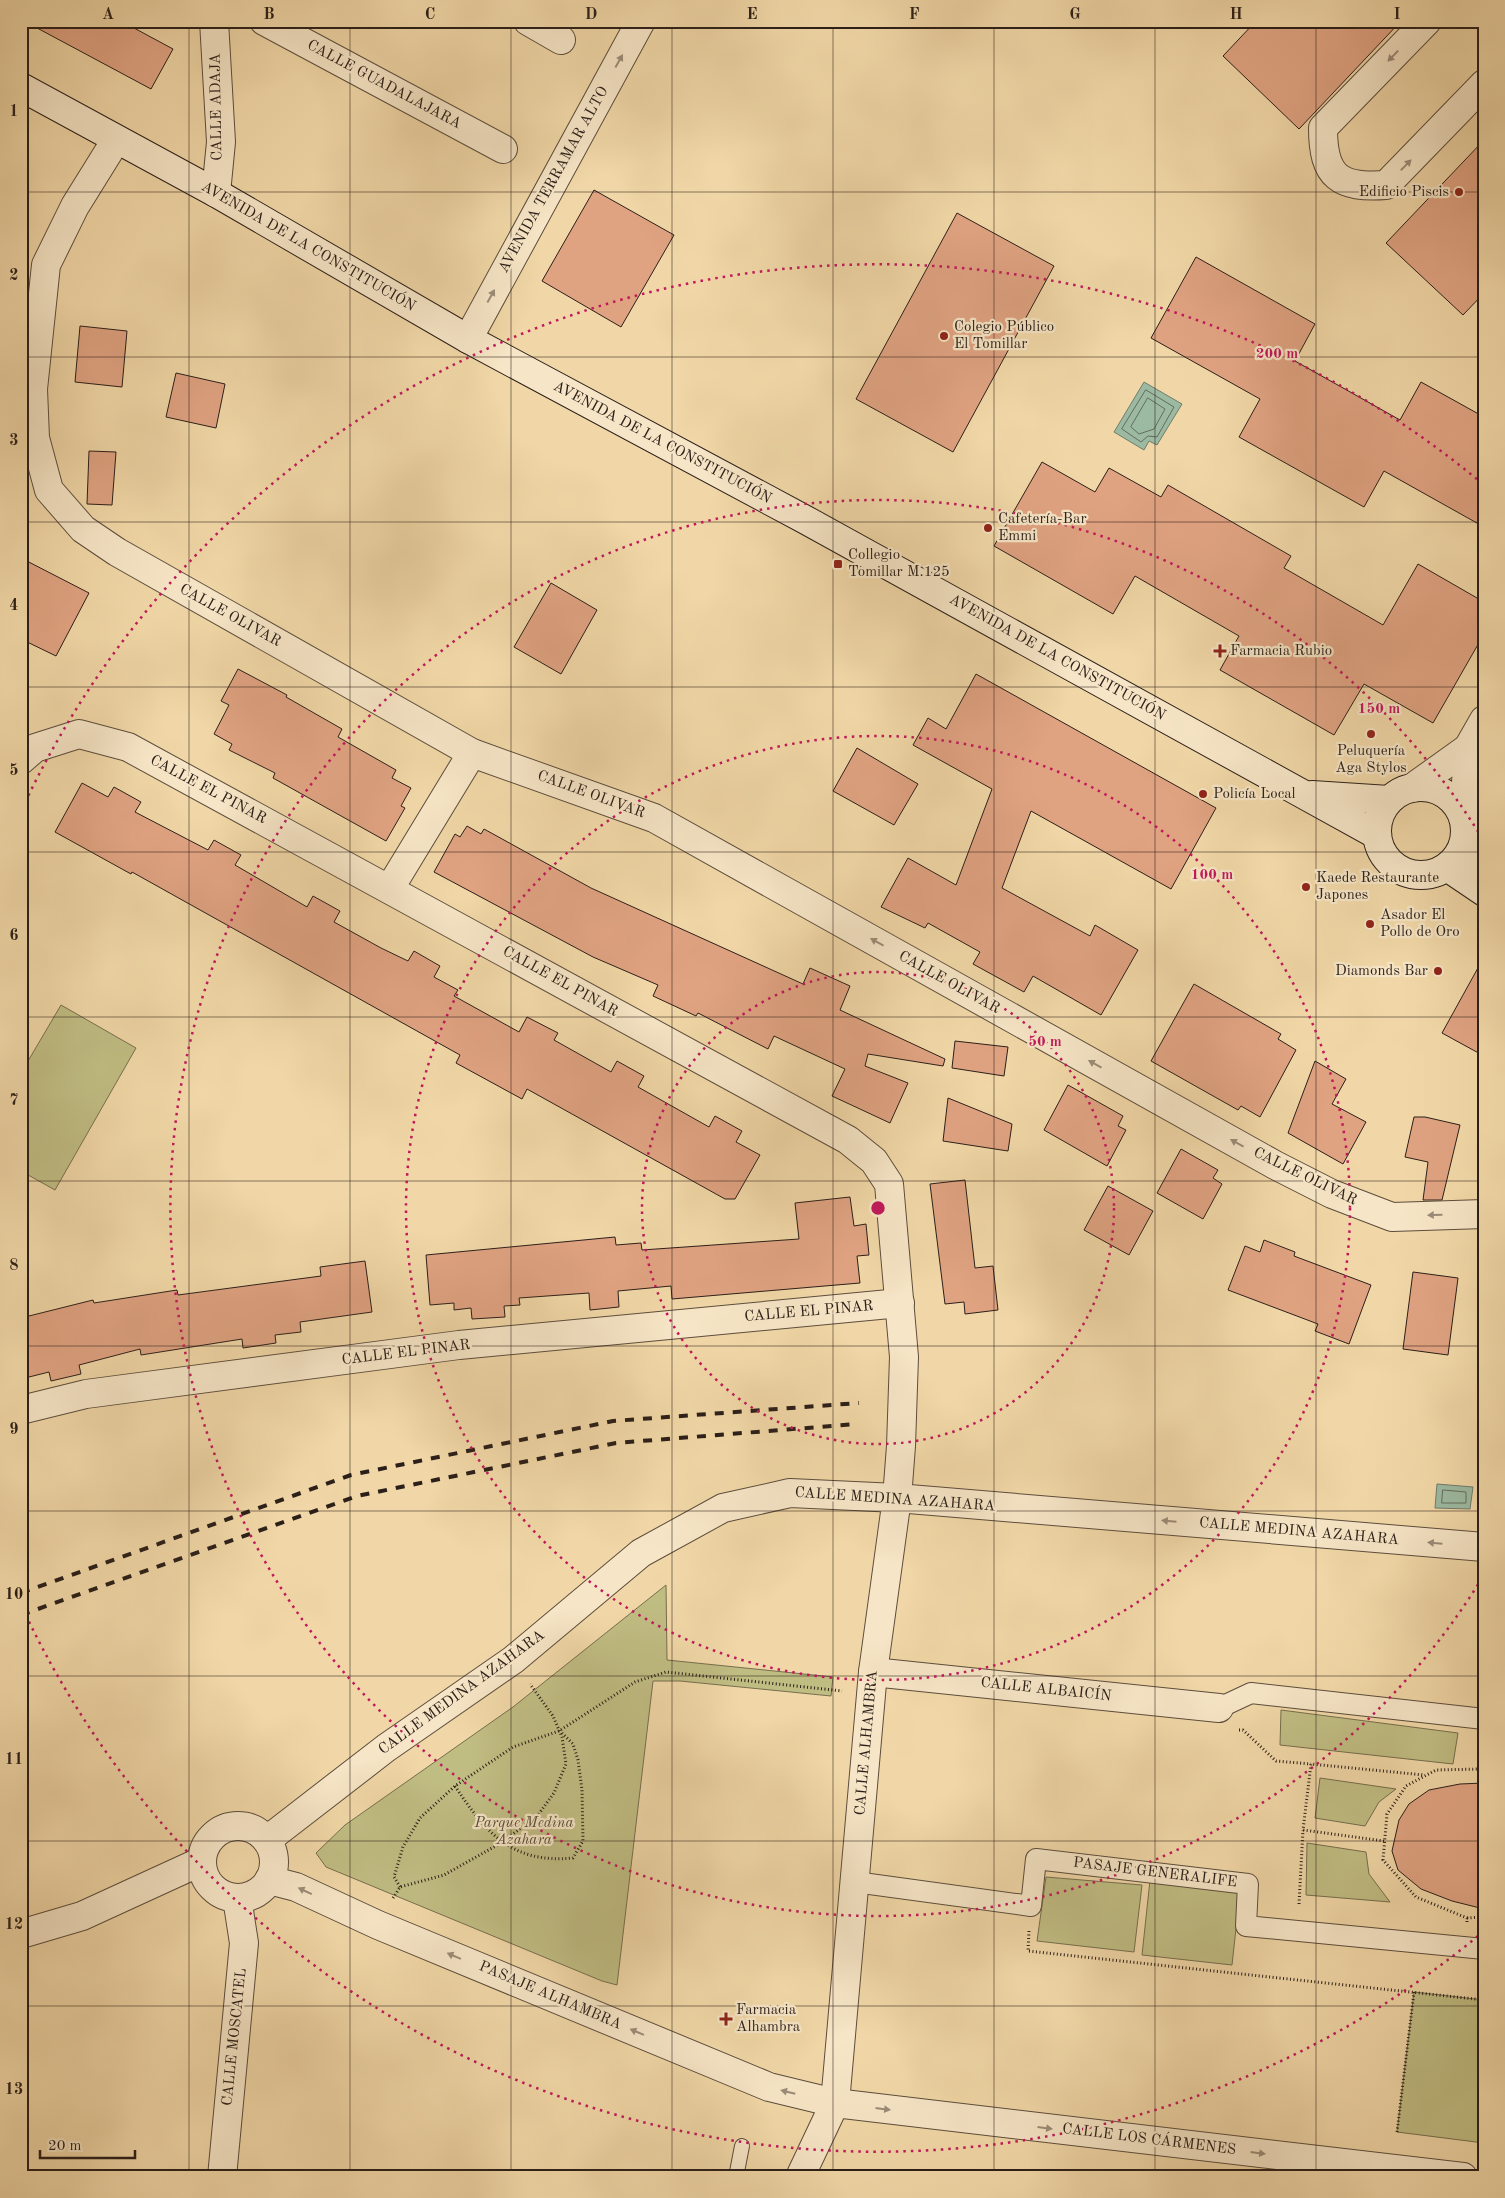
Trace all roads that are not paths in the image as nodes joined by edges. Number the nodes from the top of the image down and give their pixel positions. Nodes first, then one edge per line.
1 (214, 21) edge
2 (264, 21) edge
3 (528, 21) edge
4 (641, 21) edge
5 (1427, 21) edge
6 (561, 40) dead end
7 (1484, 84) edge
8 (21, 87) edge
9 (116, 140) junction
10 (503, 149) dead end
11 (216, 193) junction
12 (468, 339) junction
13 (1484, 720) edge
14 (1468, 748) junction
15 (472, 753) junction
16 (21, 760) edge
17 (1305, 794) junction
18 (1401, 794) junction
19 (1464, 830) junction
20 (1377, 835) junction
21 (1447, 867) junction
22 (1484, 872) edge
23 (390, 888) junction
24 (1484, 892) edge
25 (1484, 1214) edge
26 (900, 1303) junction
27 (21, 1410) edge
28 (897, 1498) junction
29 (1484, 1547) edge
30 (872, 1683) junction
31 (1218, 1708) joint
32 (1483, 1729) edge
33 (267, 1840) junction
34 (202, 1861) junction
35 (269, 1880) junction
36 (855, 1882) junction
37 (237, 1898) junction
38 (21, 1934) edge
39 (1474, 1948) edge
40 (835, 2103) junction
41 (742, 2146) dead end
42 (222, 2177) edge
43 (736, 2177) edge
44 (800, 2177) edge
45 (1463, 2177) edge

1 - 11 street, CALLE ADAJA
2 - 10 street, CALLE GUADALAJARA
3 - 6 street
12 -> 4 street, AVENIDA TERRAMAR ALTO
5 -> 7 street
8 - 9 street, AVENIDA DE LA CONSTITUCIÓN
9 - 11 street, AVENIDA DE LA CONSTITUCIÓN
9 - 15 street, CALLE OLIVAR
11 - 12 street, AVENIDA DE LA CONSTITUCIÓN
12 - 17 street, AVENIDA DE LA CONSTITUCIÓN
13 - 14 street
14 - 18 street
14 - 19 street
15 - 23 street
25 -> 15 street, CALLE OLIVAR
16 - 23 street, CALLE EL PINAR
17 - 18 street, AVENIDA DE LA CONSTITUCIÓN
17 - 20 street, AVENIDA DE LA CONSTITUCIÓN
18 - 19 street
18 - 20 street
19 - 21 street
19 - 22 street
20 - 21 street
21 - 24 street
23 - 26 street, CALLE EL PINAR
26 - 27 street, CALLE EL PINAR
26 - 28 street, CALLE ALHAMBRA
29 -> 28 street, CALLE MEDINA AZAHARA
28 - 30 street, CALLE ALHAMBRA
28 - 33 street, CALLE MEDINA AZAHARA
30 - 31 street, CALLE ALBAICÍN
30 - 36 street, CALLE ALHAMBRA
31 - 32 street
33 - 34 street
33 - 35 street
34 - 37 street
34 - 38 street
35 - 37 street
40 -> 35 street, PASAJE ALHAMBRA
36 - 39 street, PASAJE GENERALIFE
36 - 40 street, CALLE ALHAMBRA
37 - 42 street, CALLE MOSCATEL
40 - 44 street, CALLE ALHAMBRA
40 -> 45 street, CALLE LOS CÁRMENES
41 - 43 lane

